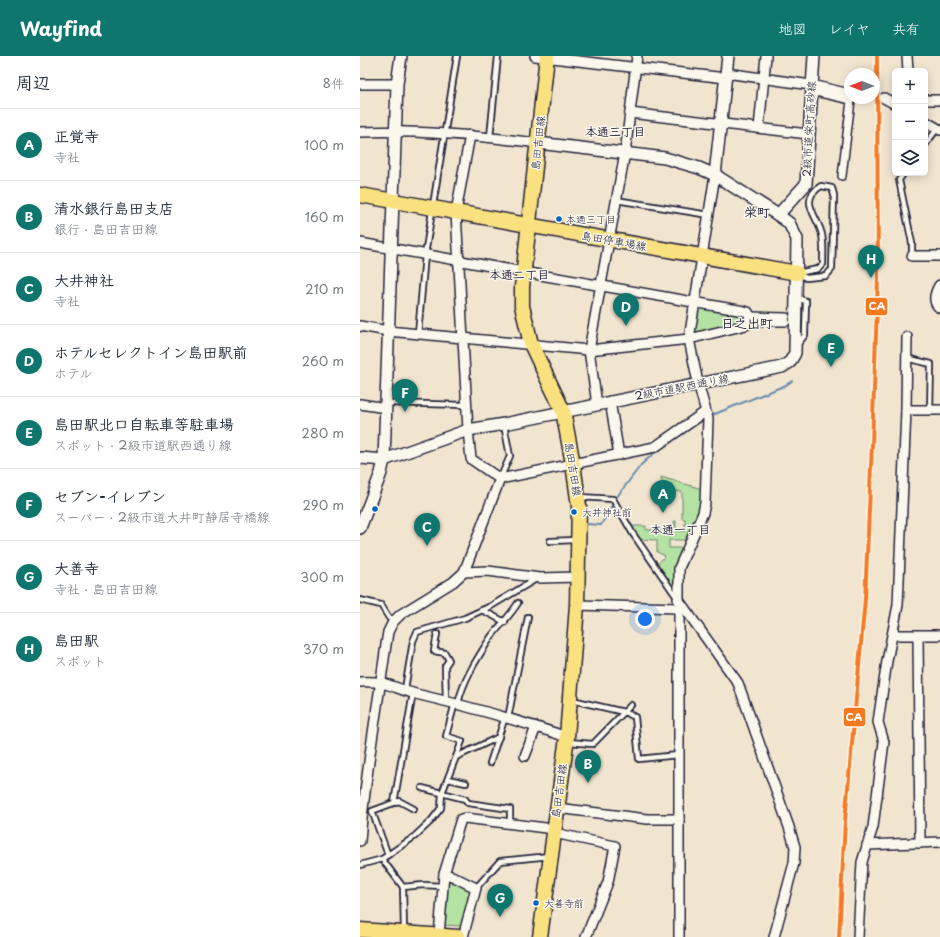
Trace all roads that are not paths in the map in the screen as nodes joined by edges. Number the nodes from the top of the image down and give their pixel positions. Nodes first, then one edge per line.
1 (400, 56) edge
2 (457, 56) edge
3 (498, 56) edge
4 (543, 56) edge
5 (637, 56) edge
6 (728, 56) edge
7 (766, 56) edge
8 (814, 56) edge
9 (908, 56) edge
10 (635, 67) junction
11 (908, 68) edge
12 (726, 75) junction
13 (764, 78) junction
14 (360, 84) edge
15 (397, 84) junction
16 (811, 88) junction
17 (844, 93) edge
18 (884, 98) tunnel mouth
19 (928, 100) edge
20 (940, 100) edge
21 (892, 102) edge
22 (630, 113) junction
23 (928, 123) edge
24 (721, 125) junction
25 (760, 128) junction
26 (939, 130) edge
27 (396, 131) junction
28 (360, 132) edge
29 (444, 134) junction
30 (808, 134) junction
31 (470, 136) junction
32 (490, 137) junction
33 (928, 142) edge
34 (538, 143) junction
35 (625, 153) junction
36 (715, 175) junction
37 (842, 176) dead end
38 (902, 176) edge
39 (360, 195) edge
40 (616, 200) junction
41 (394, 201) junction
42 (432, 208) junction
43 (456, 212) junction
44 (709, 215) junction
45 (778, 215) junction
46 (528, 225) junction
47 (609, 240) junction
48 (360, 243) edge
49 (392, 249) junction
50 (425, 255) junction
51 (912, 256) joint
52 (940, 256) edge
53 (702, 257) junction
54 (459, 261) junction
55 (524, 272) junction
56 (797, 273) junction
57 (601, 286) junction
58 (940, 286) edge
59 (694, 303) junction
60 (940, 307) edge
61 (749, 319) junction
62 (786, 320) dead end
63 (360, 326) edge
64 (388, 331) junction
65 (418, 334) junction
66 (907, 337) dead end
67 (463, 338) junction
68 (689, 339) junction
69 (531, 344) junction
70 (589, 350) junction
71 (906, 358) junction
72 (698, 384) junction
73 (610, 402) junction
74 (360, 404) edge
75 (597, 404) junction
76 (467, 405) junction
77 (386, 406) junction
78 (906, 410) junction
79 (935, 410) edge
80 (563, 411) junction
81 (706, 412) junction
82 (504, 424) junction
83 (468, 430) junction
84 (619, 454) junction
85 (360, 458) edge
86 (384, 460) junction
87 (573, 464) junction
88 (500, 479) junction
89 (578, 497) junction
90 (360, 528) edge
91 (550, 540) dead end
92 (579, 540) junction
93 (464, 572) junction
94 (578, 577) junction
95 (540, 578) junction
96 (360, 600) edge
97 (518, 603) dead end
98 (678, 604) junction
99 (577, 606) junction
100 (482, 610) junction
101 (528, 617) dead end
102 (394, 619) dead end
103 (505, 622) junction
104 (437, 634) dead end
105 (893, 635) junction
106 (918, 636) junction
107 (940, 636) edge
108 (360, 682) edge
109 (381, 682) junction
110 (409, 691) junction
111 (570, 700) junction
112 (453, 703) junction
113 (632, 704) dead end
114 (624, 712) junction
115 (507, 717) junction
116 (536, 727) junction
117 (499, 737) junction
118 (567, 739) junction
119 (678, 754) junction
120 (525, 756) dead end
121 (456, 757) junction
122 (490, 763) dead end
123 (448, 778) junction
124 (466, 783) dead end
125 (422, 788) dead end
126 (442, 793) junction
127 (362, 795) edge
128 (394, 803) junction
129 (557, 808) junction
130 (414, 809) dead end
131 (679, 819) junction
132 (510, 823) junction
133 (361, 827) edge
134 (554, 831) junction
135 (360, 840) edge
136 (940, 842) edge
137 (920, 843) junction
138 (867, 844) junction
139 (388, 855) junction
140 (550, 856) junction
141 (382, 859) junction
142 (360, 865) edge
143 (444, 874) junction
144 (442, 886) junction
145 (403, 887) junction
146 (476, 888) junction
147 (360, 930) edge
148 (397, 934) edge
149 (452, 936) edge
150 (540, 937) edge
151 (586, 937) edge
152 (679, 937) edge
153 (774, 937) edge
154 (858, 937) edge

1 - 15 street
2 - 29 lane
3 - 32 lane
4 - 10 street
4 - 34 main road, 島田吉田線
5 - 10 street
6 - 12 street
7 - 13 street
8 - 16 street, 2級市道栄町高砂線
9 - 11 street
10 - 12 street
10 - 22 street
12 - 13 street
12 - 24 street
13 - 16 street
13 - 25 street
14 - 15 street
15 - 27 street
16 - 17 street
16 - 30 street, 2級市道栄町高砂線
16 - 37 street
18 - 21 street
19 - 20 street
22 - 24 street
22 - 35 street
23 - 26 street
24 - 25 street
24 - 36 street
25 - 30 street
26 - 33 lane
27 - 28 street
27 - 29 street
27 - 41 street
29 - 31 street
29 - 42 lane
30 - 45 street, 2級市道栄町高砂線
31 - 32 street
31 - 43 street
32 - 34 street
34 - 35 street
34 - 46 main road, 島田吉田線
35 - 36 street
35 - 40 street
36 - 44 street
36 - 45 street
38 - 51 lane
39 - 41 main road, 島田停車場線
40 - 44 lane
40 - 47 street
41 - 42 main road, 島田停車場線
41 - 49 street
42 - 43 main road, 島田停車場線
42 - 50 lane
43 - 46 main road, 島田停車場線
43 - 54 street
44 - 53 street
45 - 56 street
46 - 47 main road, 島田停車場線
46 - 55 main road, 島田吉田線
47 - 53 main road, 島田停車場線
47 - 57 street
48 - 49 street
49 - 50 street
49 - 64 street
50 - 54 street
50 - 65 lane
51 - 52 street
53 - 56 main road, 島田停車場線
53 - 59 street
54 - 55 street
54 - 67 street
55 - 57 street
55 - 69 main road, 島田吉田線
56 - 56 lane
56 - 72 street, 2級市道駅西通り線
57 - 59 street
57 - 70 street
58 - 60 street
59 - 61 street
59 - 68 street
61 - 62 street
61 - 68 street
63 - 64 street
64 - 65 street
64 - 77 street
65 - 67 street
66 - 71 street
67 - 69 street
67 - 76 street
68 - 70 street
68 - 72 street
69 - 70 street
69 - 80 main road, 島田吉田線
70 - 75 street
71 - 78 street
71 - 79 lane
72 - 73 street, 2級市道駅西通り線
72 - 81 street
73 - 75 street, 2級市道駅西通り線
73 - 84 street
74 - 77 street
75 - 80 street, 2級市道駅西通り線
76 - 77 lane
76 - 83 street
77 - 86 street
78 - 79 street
78 - 105 street
80 - 82 street, 2級市道駅西通り線
80 - 87 main road, 島田吉田線
81 - 84 street
81 - 98 street
82 - 83 street, 2級市道駅西通り線
82 - 88 lane
83 - 86 street, 2級市道駅西通り線
83 - 88 street
84 - 87 street
85 - 86 street
86 - 90 street
87 - 88 street
87 - 89 main road, 島田吉田線
88 - 93 street
89 - 92 main road, 島田吉田線
89 - 98 lane
91 - 92 lane
92 - 94 main road, 島田吉田線
93 - 95 street
93 - 109 street
94 - 95 street
94 - 99 main road, 島田吉田線
95 - 100 lane
96 - 102 lane
97 - 103 lane
98 - 99 street
98 - 119 street
98 - 153 street
99 - 111 main road, 島田吉田線
100 - 103 lane
100 - 110 lane
101 - 115 lane
103 - 112 lane
104 - 112 lane
105 - 106 street
105 - 138 street
106 - 107 street
106 - 137 street
108 - 109 street
109 - 110 street
109 - 127 street
110 - 112 street
110 - 128 lane
111 - 114 lane
111 - 118 main road, 島田吉田線
112 - 115 street
112 - 121 lane
113 - 114 lane
114 - 118 lane
114 - 119 lane
115 - 116 street
115 - 117 lane
116 - 118 street
116 - 120 street
117 - 121 lane
117 - 122 lane
118 - 129 main road, 島田吉田線
119 - 131 street
121 - 123 lane
123 - 124 lane
123 - 126 lane
125 - 126 lane
126 - 132 lane
126 - 139 lane
127 - 133 street
128 - 130 lane
128 - 139 lane
129 - 131 street
129 - 134 main road, 島田吉田線
131 - 152 street
132 - 134 street
132 - 143 street
133 - 135 street
134 - 140 main road, 島田吉田線
134 - 151 street
136 - 137 street
137 - 138 street
138 - 154 street
139 - 141 lane
140 - 146 lane
140 - 150 main road, 島田吉田線
141 - 142 lane
141 - 145 lane
143 - 144 street
143 - 146 street
144 - 145 lane
144 - 149 street
145 - 148 lane
146 - 149 street
147 - 148 main road
148 - 149 main road

